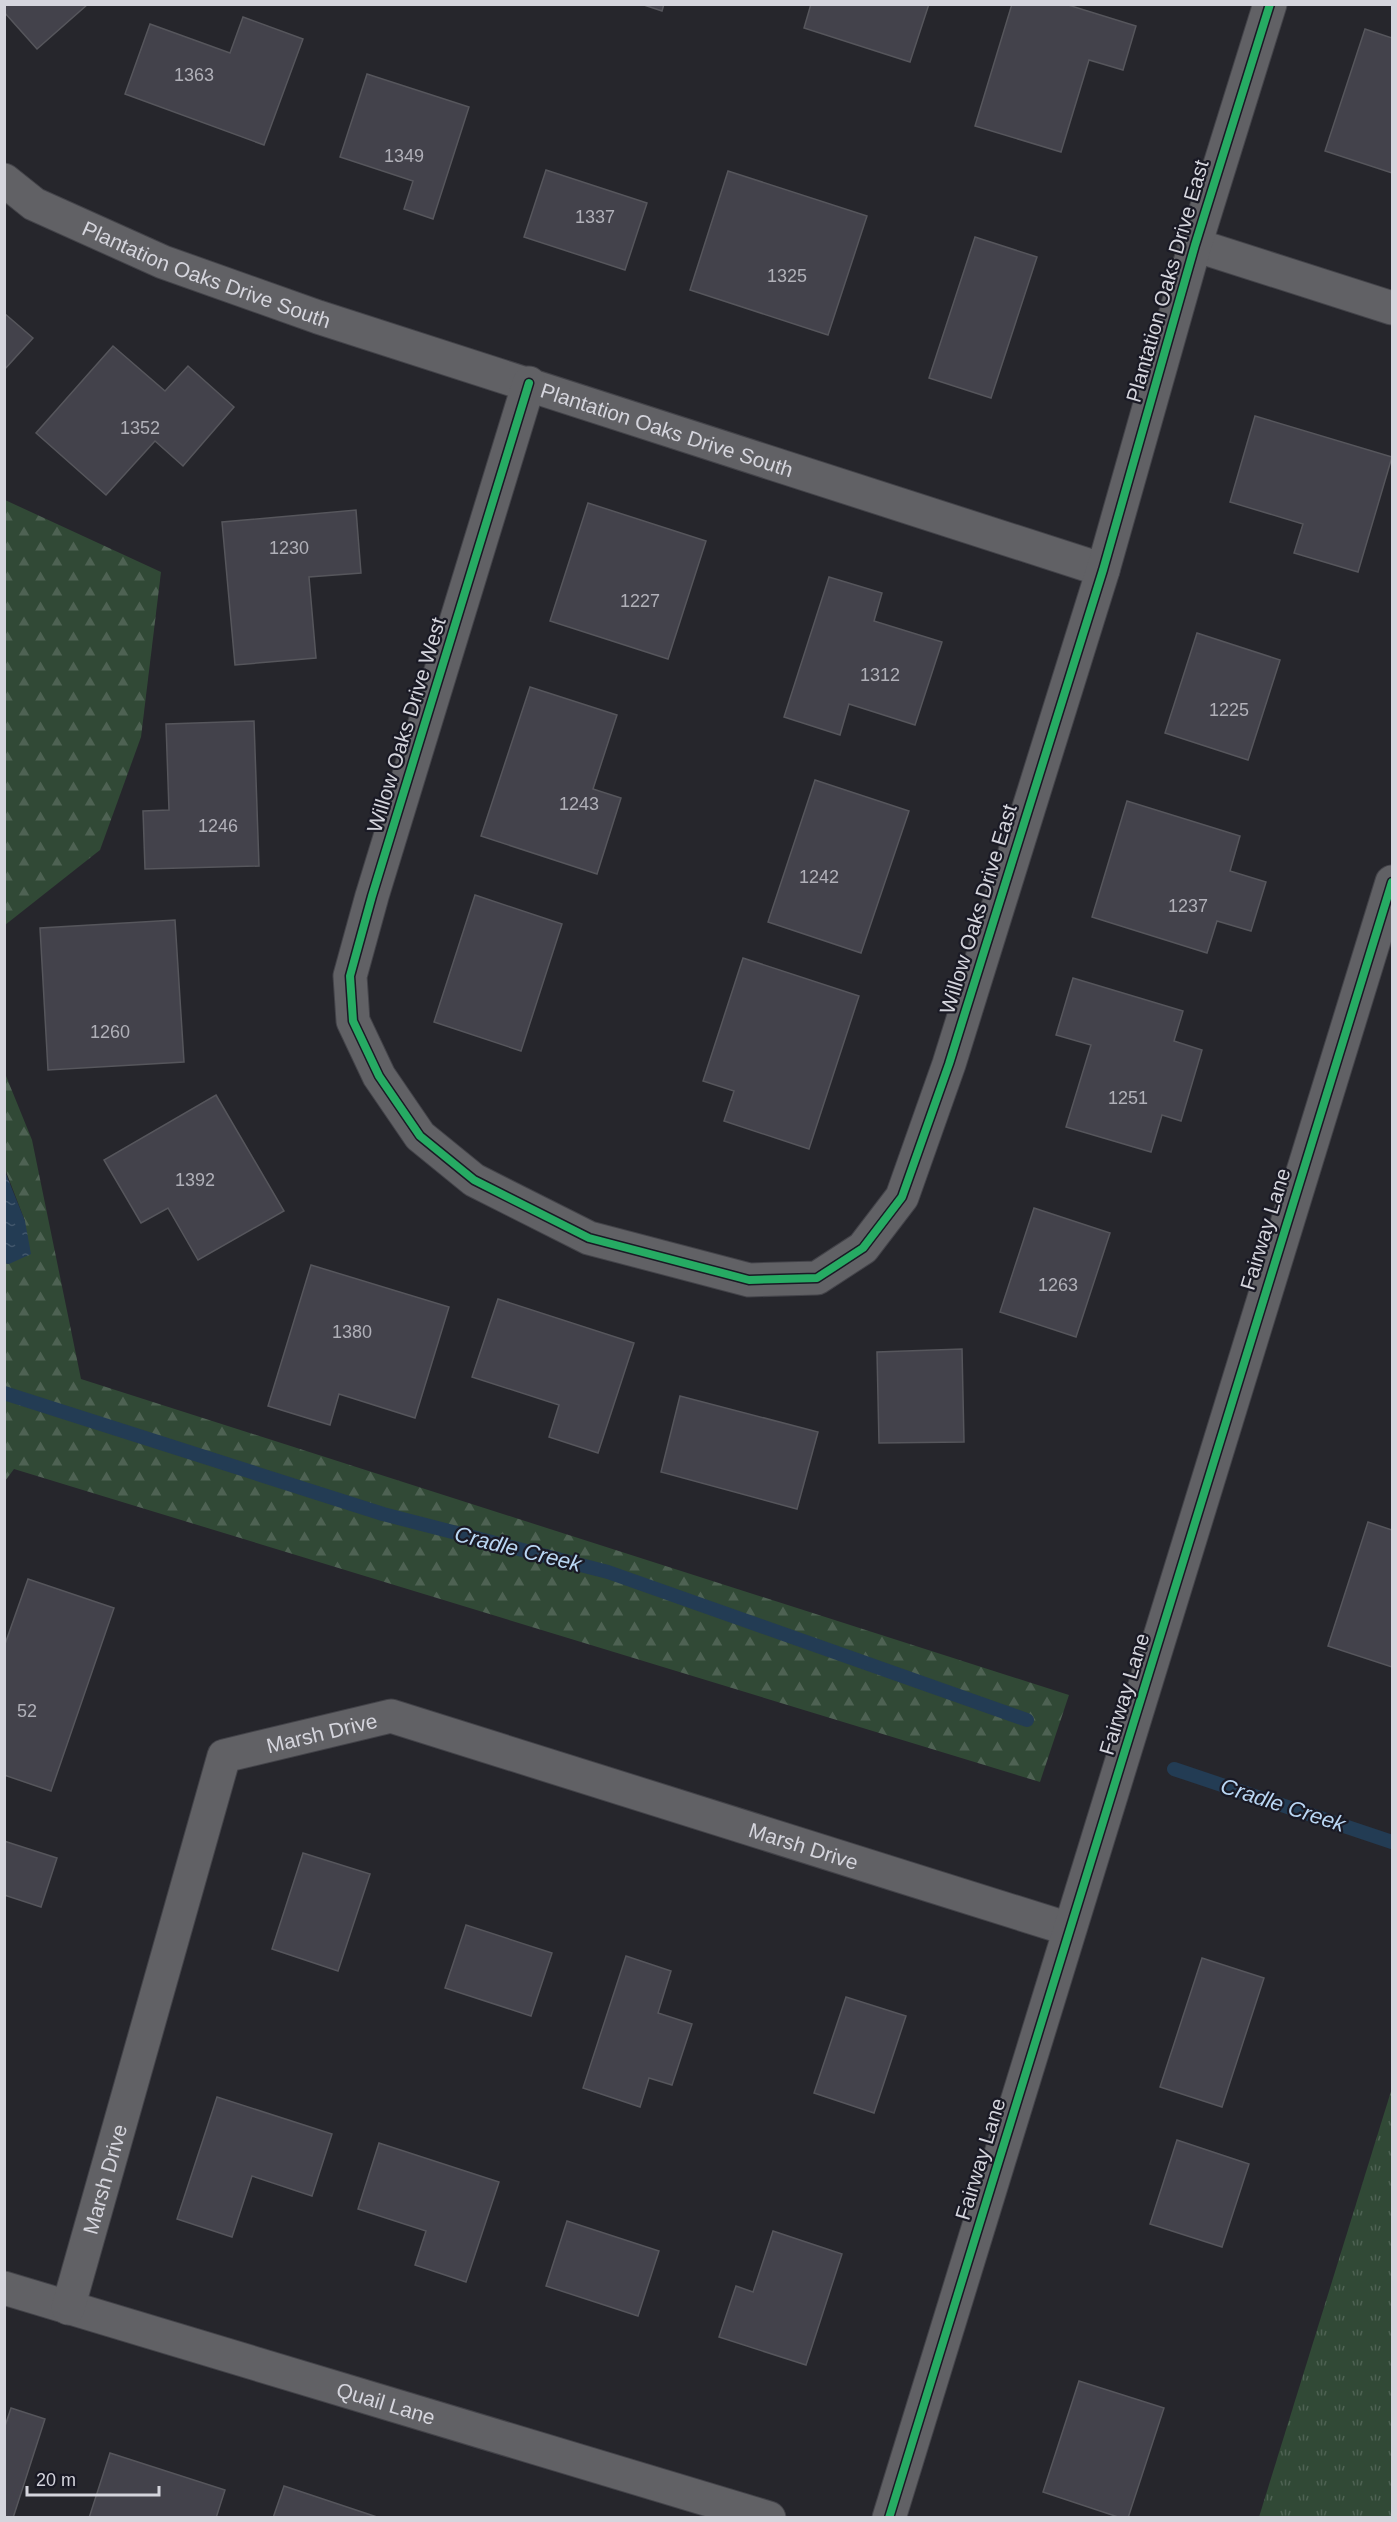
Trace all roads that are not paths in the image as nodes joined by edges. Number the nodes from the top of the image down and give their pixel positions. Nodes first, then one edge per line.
1 (1270, 4) edge
2 (4, 180) edge
3 (1195, 245) junction
4 (1392, 308) edge
5 (529, 383) junction
6 (1103, 570) junction
7 (1392, 882) edge
8 (863, 1248) joint
9 (1069, 1929) junction
10 (4, 2288) edge
11 (68, 2308) junction
12 (769, 2517) edge
13 (890, 2517) edge

1 - 3 street, Plantation Oaks Drive East
2 - 5 street, Plantation Oaks Drive South
3 - 4 street
3 - 6 street, Plantation Oaks Drive East
5 - 6 street, Plantation Oaks Drive South
5 - 8 street, Willow Oaks Drive West
6 - 8 street, Willow Oaks Drive East
7 - 9 street, Fairway Lane
9 - 11 street, Marsh Drive
9 - 13 street, Fairway Lane
10 - 11 street, Quail Lane
11 - 12 street, Quail Lane

